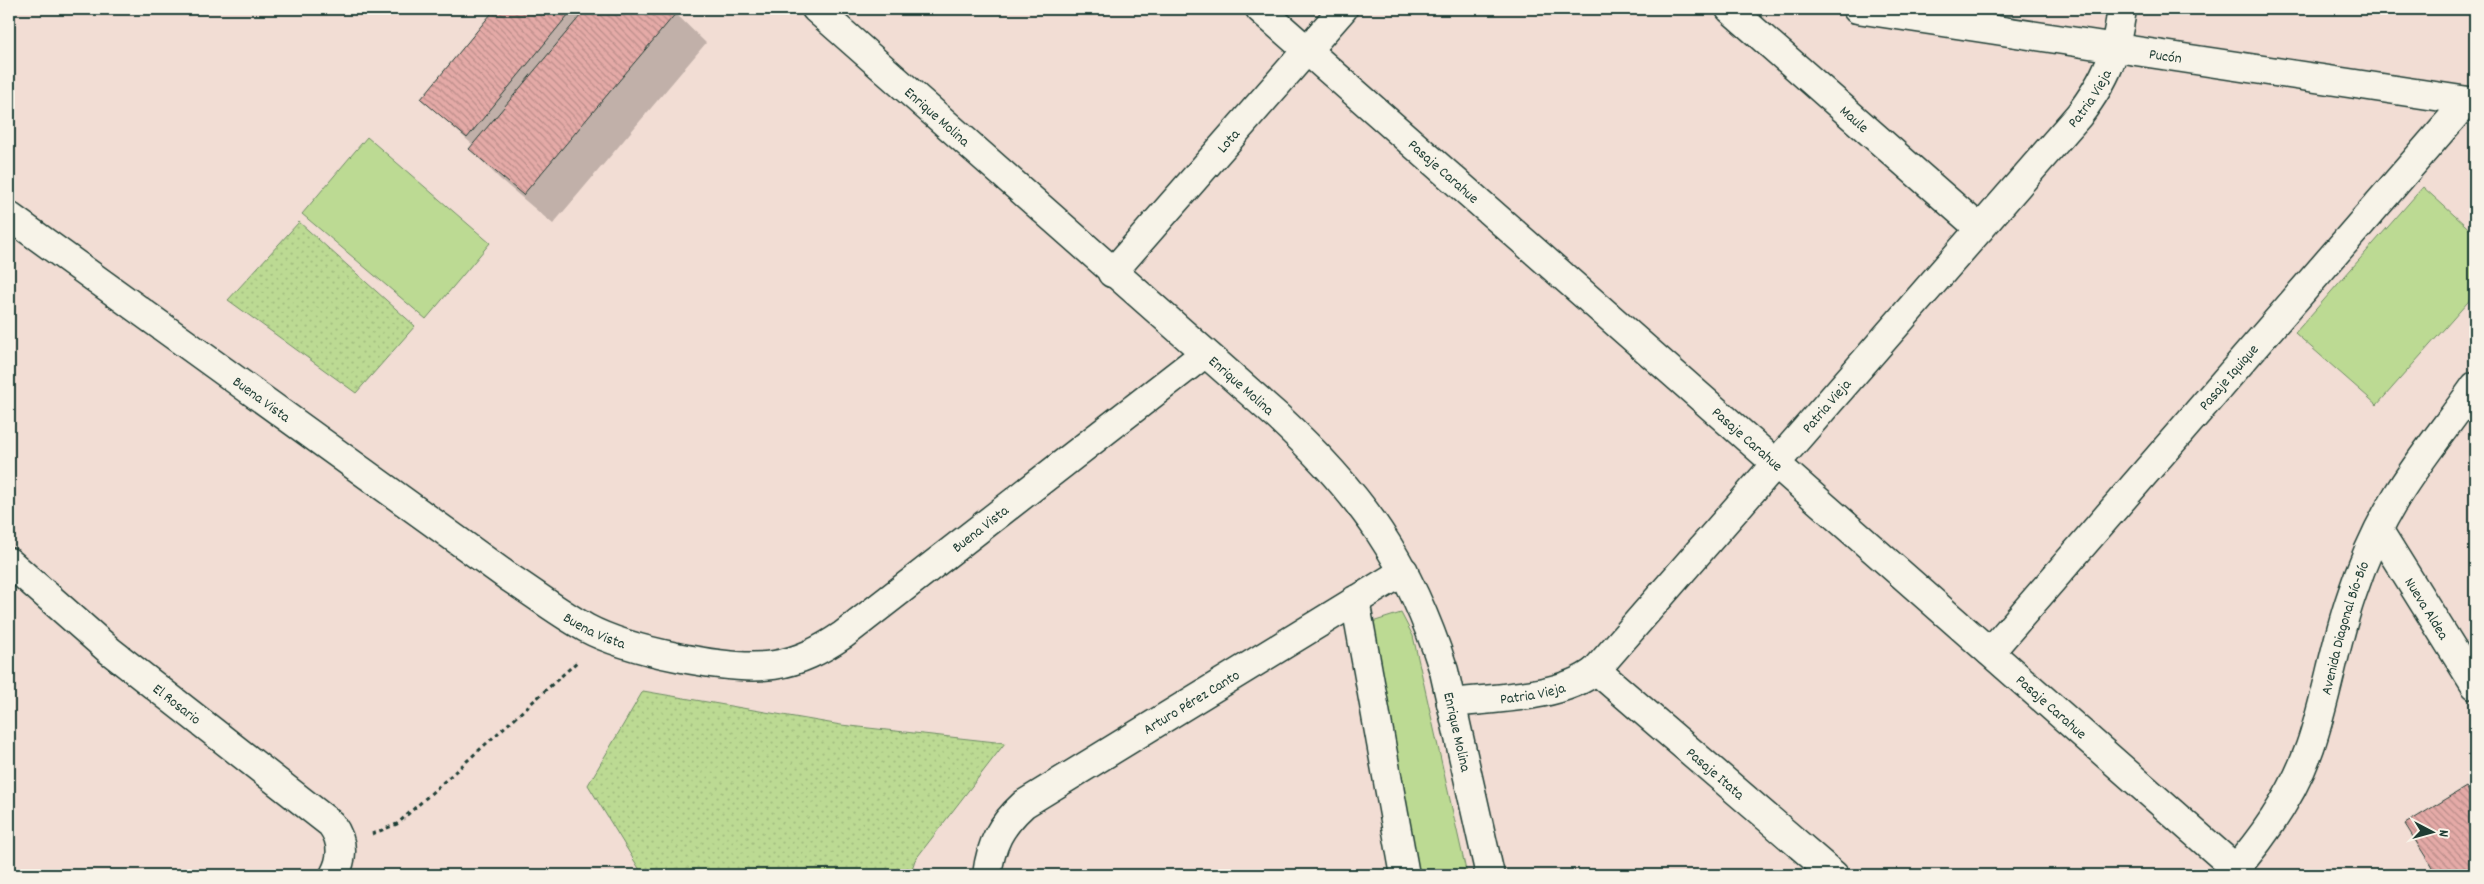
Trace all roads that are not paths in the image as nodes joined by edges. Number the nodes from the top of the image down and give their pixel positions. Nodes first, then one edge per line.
1 (816, 9) edge
2 (1260, 9) edge
3 (1343, 9) edge
4 (1730, 9) edge
5 (1857, 9) edge
6 (2122, 9) edge
7 (2116, 48) junction
8 (1307, 50) junction
9 (2471, 102) edge
10 (9, 216) edge
11 (1980, 229) junction
12 (1112, 272) junction
13 (1204, 354) junction
14 (2475, 386) edge
15 (1776, 464) junction
16 (2379, 531) junction
17 (9, 562) edge
18 (1404, 571) junction
19 (1355, 600) junction
20 (1990, 652) junction
21 (1596, 670) junction
22 (2475, 685) edge
23 (1451, 703) junction
24 (2233, 872) edge
25 (334, 875) edge
26 (987, 875) edge
27 (1405, 875) edge
28 (1490, 875) edge
29 (1834, 875) edge

1 - 12 street, Enrique Molina
2 - 8 street, Pasaje Carahue
3 - 8 street, Lota
4 - 11 street, Maule
5 - 7 street, Pucón
6 - 7 street, Patria Vieja
7 - 9 street, Pucón
7 - 11 street, Patria Vieja
8 - 12 street, Lota
8 - 15 street, Pasaje Carahue
9 - 20 street, Pasaje Iquique
10 - 13 street, Buena Vista
11 - 15 street, Patria Vieja
12 - 13 street, Enrique Molina
13 - 18 street, Enrique Molina
14 - 16 street, Avenida Diagonal Bío-Bío
15 - 20 street, Pasaje Carahue
15 - 21 street, Patria Vieja
16 - 22 street, Nueva Aldea
16 - 24 street, Avenida Diagonal Bío-Bío
17 - 25 street, El Rosario
18 - 19 street, Arturo Pérez Canto
18 - 23 street, Enrique Molina
19 - 26 street, Arturo Pérez Canto
19 - 27 street
20 - 24 street, Pasaje Carahue
21 - 23 street, Patria Vieja
21 - 29 street, Pasaje Itata
23 - 28 street, Enrique Molina

